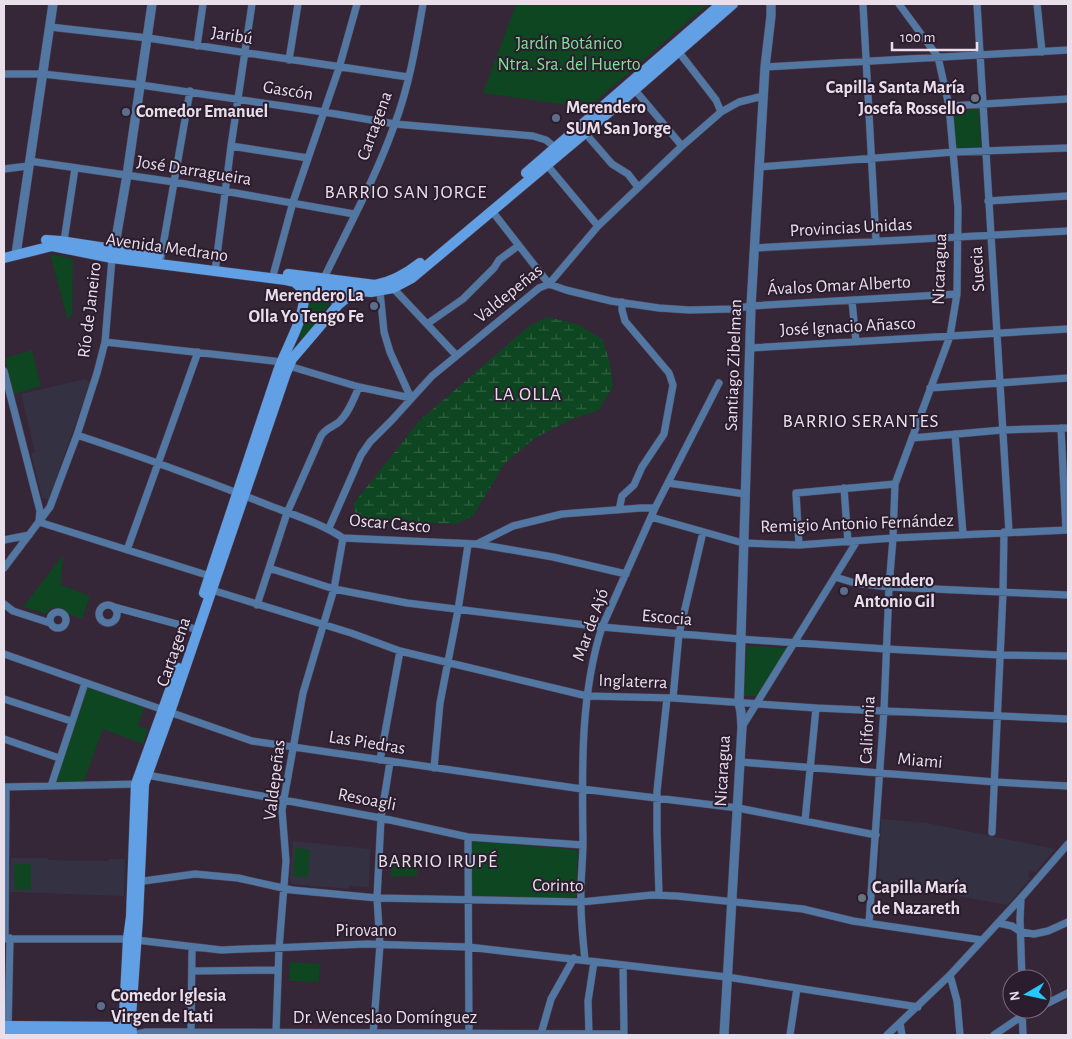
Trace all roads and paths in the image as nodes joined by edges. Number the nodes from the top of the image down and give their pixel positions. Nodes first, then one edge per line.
1 (53, 4) edge
2 (152, 4) edge
3 (203, 4) edge
4 (252, 4) edge
5 (298, 4) edge
6 (357, 4) edge
7 (414, 4) edge
8 (423, 4) edge
9 (721, 4) edge
10 (733, 4) edge
11 (771, 4) edge
12 (863, 4) edge
13 (899, 4) edge
14 (977, 4) edge
15 (1037, 4) edge
16 (50, 27) junction
17 (148, 38) junction
18 (197, 46) junction
19 (1068, 50) edge
20 (678, 51) junction
21 (1042, 52) junction
22 (245, 53) junction
23 (980, 55) junction
24 (938, 58) junction
25 (289, 60) junction
26 (866, 60) junction
27 (765, 67) junction
28 (339, 68) junction
29 (4, 74) edge
30 (43, 74) junction
31 (408, 77) junction
32 (638, 83) junction
33 (141, 85) junction
34 (190, 91) junction
35 (763, 96) junction
36 (238, 99) junction
37 (1068, 99) edge
38 (982, 104) junction
39 (949, 106) junction
40 (324, 112) junction
41 (721, 112) junction
42 (395, 124) junction
43 (585, 133) junction
44 (231, 146) junction
45 (682, 146) junction
46 (1068, 148) edge
47 (558, 151) junction
48 (985, 151) junction
49 (954, 152) junction
50 (308, 158) junction
51 (872, 158) junction
52 (29, 163) junction
53 (547, 165) junction
54 (760, 167) junction
55 (75, 168) junction
56 (4, 169) edge
57 (127, 175) junction
58 (174, 182) junction
59 (638, 187) junction
60 (225, 190) junction
61 (1068, 196) edge
62 (988, 201) junction
63 (293, 202) junction
64 (492, 211) junction
65 (354, 214) junction
66 (598, 226) junction
67 (1068, 231) edge
68 (991, 235) junction
69 (957, 236) junction
70 (64, 242) junction
71 (876, 242) junction
72 (518, 246) junction
73 (755, 248) junction
74 (4, 250) edge
75 (16, 251) junction
76 (114, 254) junction
77 (161, 257) junction
78 (4, 258) edge
79 (215, 268) junction
80 (274, 272) junction
81 (292, 280) junction
82 (323, 284) junction
83 (549, 284) junction
84 (393, 288) junction
85 (355, 291) junction
86 (380, 292) junction
87 (957, 294) junction
88 (304, 301) junction
89 (852, 301) junction
90 (622, 302) junction
91 (338, 305) junction
92 (751, 306) junction
93 (427, 324) junction
94 (1068, 330) edge
95 (996, 333) junction
96 (293, 336) junction
97 (950, 336) junction
98 (105, 342) junction
99 (856, 342) junction
100 (307, 343) junction
101 (750, 348) junction
102 (198, 352) junction
103 (456, 355) junction
104 (285, 364) junction
105 (4, 372) edge
106 (1068, 378) edge
107 (1000, 382) junction
108 (719, 383) dead end
109 (359, 387) junction
110 (6, 388) edge
111 (930, 388) junction
112 (411, 398) junction
113 (1064, 428) edge
114 (1002, 430) junction
115 (955, 434) junction
116 (77, 435) junction
117 (912, 438) junction
118 (158, 462) junction
119 (668, 483) junction
120 (895, 484) junction
121 (844, 488) junction
122 (241, 494) junction
123 (746, 494) junction
124 (655, 508) junction
125 (619, 510) junction
126 (287, 513) junction
127 (651, 517) junction
128 (39, 522) junction
129 (329, 528) junction
130 (1067, 530) edge
131 (703, 532) junction
132 (1006, 532) junction
133 (963, 534) junction
134 (29, 535) junction
135 (343, 538) junction
136 (893, 538) junction
137 (4, 540) edge
138 (857, 541) junction
139 (848, 542) junction
140 (744, 543) junction
141 (477, 544) junction
142 (468, 545) junction
143 (799, 545) junction
144 (127, 550) junction
145 (4, 568) edge
146 (269, 568) junction
147 (626, 574) junction
148 (213, 577) junction
149 (835, 577) junction
150 (889, 587) junction
151 (334, 589) junction
152 (212, 590) junction
153 (1003, 593) junction
154 (1068, 595) edge
155 (4, 604) edge
156 (257, 605) junction
157 (114, 607) dead end
158 (458, 610) junction
159 (50, 623) dead end
160 (324, 626) junction
161 (602, 627) junction
162 (195, 629) junction
163 (679, 634) junction
164 (740, 640) junction
165 (795, 643) junction
166 (886, 649) junction
167 (400, 651) junction
168 (4, 654) edge
169 (1000, 655) junction
170 (1068, 656) edge
171 (448, 663) junction
172 (85, 683) junction
173 (588, 696) junction
174 (670, 698) junction
175 (4, 699) edge
176 (739, 702) junction
177 (756, 705) junction
178 (816, 708) junction
179 (884, 710) junction
180 (167, 711) junction
181 (998, 716) junction
182 (1068, 719) edge
183 (71, 721) junction
184 (742, 727) junction
185 (4, 739) edge
186 (293, 747) junction
187 (59, 758) junction
188 (380, 760) junction
189 (390, 762) junction
190 (740, 762) junction
191 (434, 768) junction
192 (810, 768) junction
193 (880, 772) junction
194 (142, 781) junction
195 (995, 782) junction
196 (51, 786) junction
197 (1068, 786) edge
198 (5, 787) edge
199 (582, 789) junction
200 (658, 799) junction
201 (285, 800) junction
202 (738, 808) junction
203 (382, 818) junction
204 (805, 821) junction
205 (992, 832) dead end
206 (876, 835) junction
207 (468, 836) junction
208 (1068, 844) edge
209 (583, 845) junction
210 (136, 882) junction
211 (285, 888) junction
212 (659, 895) junction
213 (377, 898) junction
214 (1021, 898) junction
215 (468, 900) junction
216 (581, 902) junction
217 (732, 902) junction
218 (1068, 922) edge
219 (870, 923) junction
220 (998, 923) junction
221 (1021, 932) junction
222 (6, 939) edge
223 (132, 940) junction
224 (982, 940) junction
225 (380, 945) junction
226 (192, 947) junction
227 (468, 947) junction
228 (279, 948) junction
229 (574, 958) junction
230 (585, 960) junction
231 (594, 962) junction
232 (623, 966) junction
233 (1022, 969) edge
234 (278, 970) junction
235 (192, 971) junction
236 (950, 975) junction
237 (727, 977) junction
238 (797, 988) junction
239 (1068, 993) edge
240 (1052, 1001) edge
241 (918, 1007) junction
242 (1013, 1019) edge
243 (1022, 1019) edge
244 (900, 1023) junction
245 (6, 1031) edge
246 (191, 1032) junction
247 (128, 1033) edge
248 (271, 1033) edge
249 (373, 1034) edge
250 (469, 1034) edge
251 (541, 1034) junction
252 (96, 1035) edge
253 (588, 1035) edge
254 (624, 1035) edge
255 (724, 1035) edge
256 (790, 1035) edge
257 (887, 1035) edge
258 (902, 1035) edge
259 (960, 1035) edge
260 (994, 1035) edge
261 (1023, 1035) edge

1 - 16 street
2 - 17 street, Río de Janeiro
3 - 18 street
4 - 22 street
5 - 25 street
6 - 28 street
7 - 8 street
8 - 31 street, Cartagena
9 - 32 main road
10 - 20 main road
11 - 27 street, Santiago Zibelman
12 - 26 street
13 - 24 street, Nicaragua
14 - 23 street, Suecia
15 - 21 street
16 - 17 street, Jaribú
16 - 30 street
17 - 18 street, Jaribú
17 - 33 street, Río de Janeiro
18 - 22 street, Jaribú
19 - 21 street
20 - 32 main road
20 - 41 street
21 - 23 street
22 - 25 street, Jaribú
22 - 36 street
23 - 24 street
23 - 38 street, Suecia
24 - 26 street
24 - 39 street, Nicaragua
25 - 28 street, Jaribú
26 - 27 street
26 - 51 street
27 - 35 street, Santiago Zibelman
28 - 31 street, Jaribú
28 - 40 street
29 - 30 street, Gascón
30 - 33 street, Gascón
30 - 52 street
31 - 42 street, Cartagena
32 - 43 main road
32 - 45 street
32 - 47 main road
33 - 34 street, Gascón
33 - 57 street, Río de Janeiro
34 - 36 street, Gascón
34 - 58 street
35 - 41 street, Valdepeñas
35 - 54 street, Santiago Zibelman
36 - 40 street, Gascón
36 - 44 street
37 - 38 street
38 - 39 street
38 - 48 street, Suecia
39 - 49 street, Nicaragua
40 - 42 street, Gascón
40 - 50 street
41 - 45 street, Valdepeñas
42 - 47 street, Gascón
42 - 65 street, Cartagena
43 - 47 main road
43 - 59 street
44 - 50 street
44 - 60 street
45 - 59 street, Valdepeñas
46 - 48 street
47 - 53 main road
47 - 82 main road
48 - 49 street
48 - 62 street, Suecia
49 - 51 street
49 - 69 street, Nicaragua
50 - 63 street
51 - 54 street
51 - 71 street
52 - 55 street, José Darragueira
52 - 56 street, José Darragueira
52 - 75 street
53 - 64 main road
53 - 66 street
54 - 73 street, Santiago Zibelman
55 - 57 street, José Darragueira
55 - 70 street
57 - 58 street, José Darragueira
57 - 76 street, Río de Janeiro
58 - 60 street, José Darragueira
58 - 77 street
59 - 66 street, Valdepeñas
60 - 63 street, José Darragueira
60 - 79 street
61 - 62 street
62 - 68 street, Suecia
63 - 65 street, José Darragueira
63 - 80 street
64 - 72 street
64 - 84 main road
65 - 82 street, Cartagena
66 - 83 street, Valdepeñas
67 - 68 street, Provincias Unidas
68 - 69 street, Provincias Unidas
68 - 95 street, Suecia
69 - 71 street, Provincias Unidas
69 - 87 street, Nicaragua
70 - 75 main road, Avenida Medrano
70 - 76 main road, Avenida Medrano
71 - 73 street, Provincias Unidas
72 - 83 street
72 - 93 street
73 - 92 street, Santiago Zibelman
74 - 75 main road, Avenida Medrano
75 - 76 main road, Avenida Medrano
75 - 78 main road, Avenida Medrano
76 - 77 main road, Avenida Medrano
76 - 79 main road, Avenida Medrano
76 - 98 street, Río de Janeiro
77 - 79 main road, Avenida Medrano
79 - 80 main road, Avenida Medrano
79 - 81 main road, Avenida Medrano
80 - 82 main road, Avenida Medrano
81 - 82 main road, Avenida Medrano
81 - 88 main road
82 - 85 main road
82 - 88 street, Cartagena
82 - 91 street
83 - 90 street, Ávalos Omar Alberto
83 - 103 street, Valdepeñas
84 - 86 main road
84 - 93 street
85 - 86 main road
85 - 91 main road, Cartagena
86 - 112 street
87 - 89 street, Ávalos Omar Alberto
87 - 97 street, Nicaragua
88 - 96 main road, Cartagena
89 - 92 street, Ávalos Omar Alberto
89 - 99 street
90 - 92 street, Ávalos Omar Alberto
90 - 125 street
91 - 100 main road, Cartagena
92 - 101 street, Santiago Zibelman
93 - 103 street
94 - 95 street, José Ignacio Añasco
95 - 97 street, José Ignacio Añasco
95 - 107 street, Suecia
96 - 100 main road
96 - 104 main road, Cartagena
97 - 99 street, José Ignacio Añasco
97 - 111 street, Nicaragua
98 - 102 street
98 - 116 street, Río de Janeiro
99 - 101 street, José Ignacio Añasco
100 - 104 main road, Cartagena
101 - 123 street, Santiago Zibelman
102 - 104 street
102 - 118 street
103 - 112 street, Valdepeñas
104 - 109 street
104 - 122 main road, Cartagena
105 - 110 street
106 - 107 street
107 - 111 street
107 - 114 street, Suecia
108 - 119 street, Mar de Ajó
109 - 112 street
109 - 126 street
110 - 128 street
111 - 117 street, Nicaragua
112 - 129 street, Valdepeñas
113 - 114 street
113 - 130 street
114 - 115 street
114 - 132 street, Suecia
115 - 117 street
115 - 133 street
116 - 118 street, Oscar Casco
116 - 128 street, Río de Janeiro
117 - 120 street, Nicaragua
118 - 122 street, Oscar Casco
118 - 144 street
119 - 123 street
119 - 124 street, Mar de Ajó
120 - 121 street
120 - 136 street, Nicaragua
121 - 139 street
121 - 143 street
122 - 126 street, Oscar Casco
122 - 148 main road, Cartagena
123 - 140 street, Santiago Zibelman
124 - 125 street
124 - 127 street, Mar de Ajó
125 - 141 street
126 - 129 street, Oscar Casco
126 - 146 street
127 - 131 street, Remigio Antonio Fernández
127 - 147 street, Mar de Ajó
128 - 134 street, Río de Janeiro
128 - 144 street
129 - 135 street, Oscar Casco
130 - 132 street, Remigio Antonio Fernández
131 - 140 street, Remigio Antonio Fernández
131 - 163 street
132 - 133 street, Remigio Antonio Fernández
132 - 153 street, Suecia
133 - 136 street, Remigio Antonio Fernández
134 - 137 street
134 - 145 street, Río de Janeiro
135 - 142 street, Oscar Casco
135 - 151 street, Valdepeñas
136 - 138 street, Remigio Antonio Fernández
136 - 150 street, California
138 - 139 street, Remigio Antonio Fernández
138 - 149 street, Nicaragua
139 - 143 street, Remigio Antonio Fernández
140 - 143 street, Remigio Antonio Fernández
140 - 164 street, Santiago Zibelman
141 - 142 street, Oscar Casco
141 - 147 street, Oscar Casco
142 - 158 street
144 - 148 street
146 - 151 street, Escocia
146 - 156 street
147 - 161 street, Mar de Ajó
148 - 152 main road, Cartagena
148 - 162 main road, Cartagena
149 - 150 street
149 - 165 street, Nicaragua
150 - 153 street
150 - 166 street, California
151 - 158 street, Escocia
151 - 160 street, Valdepeñas
152 - 156 street, Inglaterra
152 - 162 main road, Cartagena
153 - 154 street
153 - 169 street, Suecia
155 - 159 street
156 - 160 street, Inglaterra
157 - 162 street
158 - 161 street, Escocia
158 - 171 street
160 - 167 street, Inglaterra
160 - 186 street, Valdepeñas
161 - 163 street, Escocia
161 - 173 street, Mar de Ajó
162 - 180 main road, Cartagena
163 - 164 street, Escocia
163 - 174 street
164 - 165 street, Escocia
164 - 176 street, Santiago Zibelman
165 - 166 street, Escocia
165 - 177 street, Nicaragua
166 - 169 street, Escocia
166 - 179 street, California
167 - 171 street, Inglaterra
167 - 188 street
168 - 172 street, Las Piedras
169 - 170 street, Escocia
169 - 181 street, Suecia
171 - 173 street, Inglaterra
171 - 191 street
172 - 180 street, Las Piedras
172 - 183 street
173 - 174 street, Inglaterra
173 - 199 street, Mar de Ajó
174 - 176 street, Inglaterra
174 - 200 street
175 - 183 street
176 - 177 street, Inglaterra
176 - 184 street, Santiago Zibelman
177 - 178 street, Inglaterra
177 - 184 street, Nicaragua
178 - 179 street, Inglaterra
178 - 192 street
179 - 181 street, Inglaterra
179 - 193 street, California
180 - 186 street, Las Piedras
180 - 194 main road, Cartagena
181 - 182 street, Inglaterra
181 - 195 street, Suecia
183 - 187 street
184 - 190 street, Nicaragua
185 - 187 street
186 - 188 street, Las Piedras
186 - 201 street, Valdepeñas
187 - 196 street
188 - 189 street, Las Piedras
189 - 191 street, Las Piedras
189 - 203 street
190 - 192 street, Miami
190 - 202 street, Nicaragua
191 - 199 street, Las Piedras
192 - 193 street, Miami
192 - 204 street
193 - 195 street, Miami
193 - 206 street, California
194 - 196 street, Resoagli
194 - 201 street, Resoagli
194 - 210 main road, Cartagena
195 - 197 street, Miami
195 - 205 street, Suecia
196 - 198 street, Resoagli
198 - 222 street
199 - 200 street, Las Piedras
199 - 209 street, Mar de Ajó
200 - 202 street, Las Piedras
200 - 212 street
201 - 203 street, Resoagli
201 - 211 street, Valdepeñas
202 - 204 street, Las Piedras
202 - 217 street, Nicaragua
203 - 207 street, Resoagli
203 - 213 street
204 - 206 street, Las Piedras
206 - 219 street, California
207 - 209 street, Resoagli
207 - 215 street
208 - 214 street
209 - 216 street, Mar de Ajó
210 - 211 street, Corinto
210 - 223 main road, Cartagena
211 - 213 street, Corinto
211 - 228 street, Valdepeñas
212 - 216 street, Corinto
212 - 217 street, Corinto
213 - 215 street, Corinto
213 - 225 street
214 - 220 street
214 - 221 street
215 - 216 street, Corinto
215 - 227 street
216 - 230 street, Mar de Ajó
217 - 219 street, Corinto
217 - 237 street, Nicaragua
218 - 221 street
219 - 224 street, Corinto
220 - 221 street
220 - 224 street
221 - 233 street
222 - 223 street, Pirovano
222 - 245 street
223 - 226 street, Pirovano
223 - 247 main road, Cartagena
224 - 236 street
225 - 227 street, Pirovano
225 - 228 street, Pirovano
225 - 249 street
226 - 228 street, Pirovano
226 - 235 street
227 - 229 street, Pirovano
227 - 250 street
228 - 234 street, Valdepeñas
229 - 230 street, Pirovano
229 - 251 street
230 - 231 street, Pirovano
231 - 232 street, Pirovano
231 - 253 street
232 - 237 street, Pirovano
232 - 254 street
234 - 235 street
234 - 248 street, Valdepeñas
235 - 246 street
236 - 241 street
236 - 259 street
237 - 238 street, Pirovano
237 - 255 street, Nicaragua
238 - 241 street, Pirovano
238 - 256 street
239 - 240 street
241 - 244 street
242 - 260 street
243 - 261 street
244 - 257 street
244 - 258 street
245 - 247 main road
245 - 252 main road
246 - 247 street, Dr. Wenceslao Domínguez
246 - 248 street, Dr. Wenceslao Domínguez
247 - 252 main road
248 - 249 street, Dr. Wenceslao Domínguez
249 - 250 street, Dr. Wenceslao Domínguez
250 - 251 street, Dr. Wenceslao Domínguez
251 - 253 street, Dr. Wenceslao Domínguez
253 - 254 street, Dr. Wenceslao Domínguez

